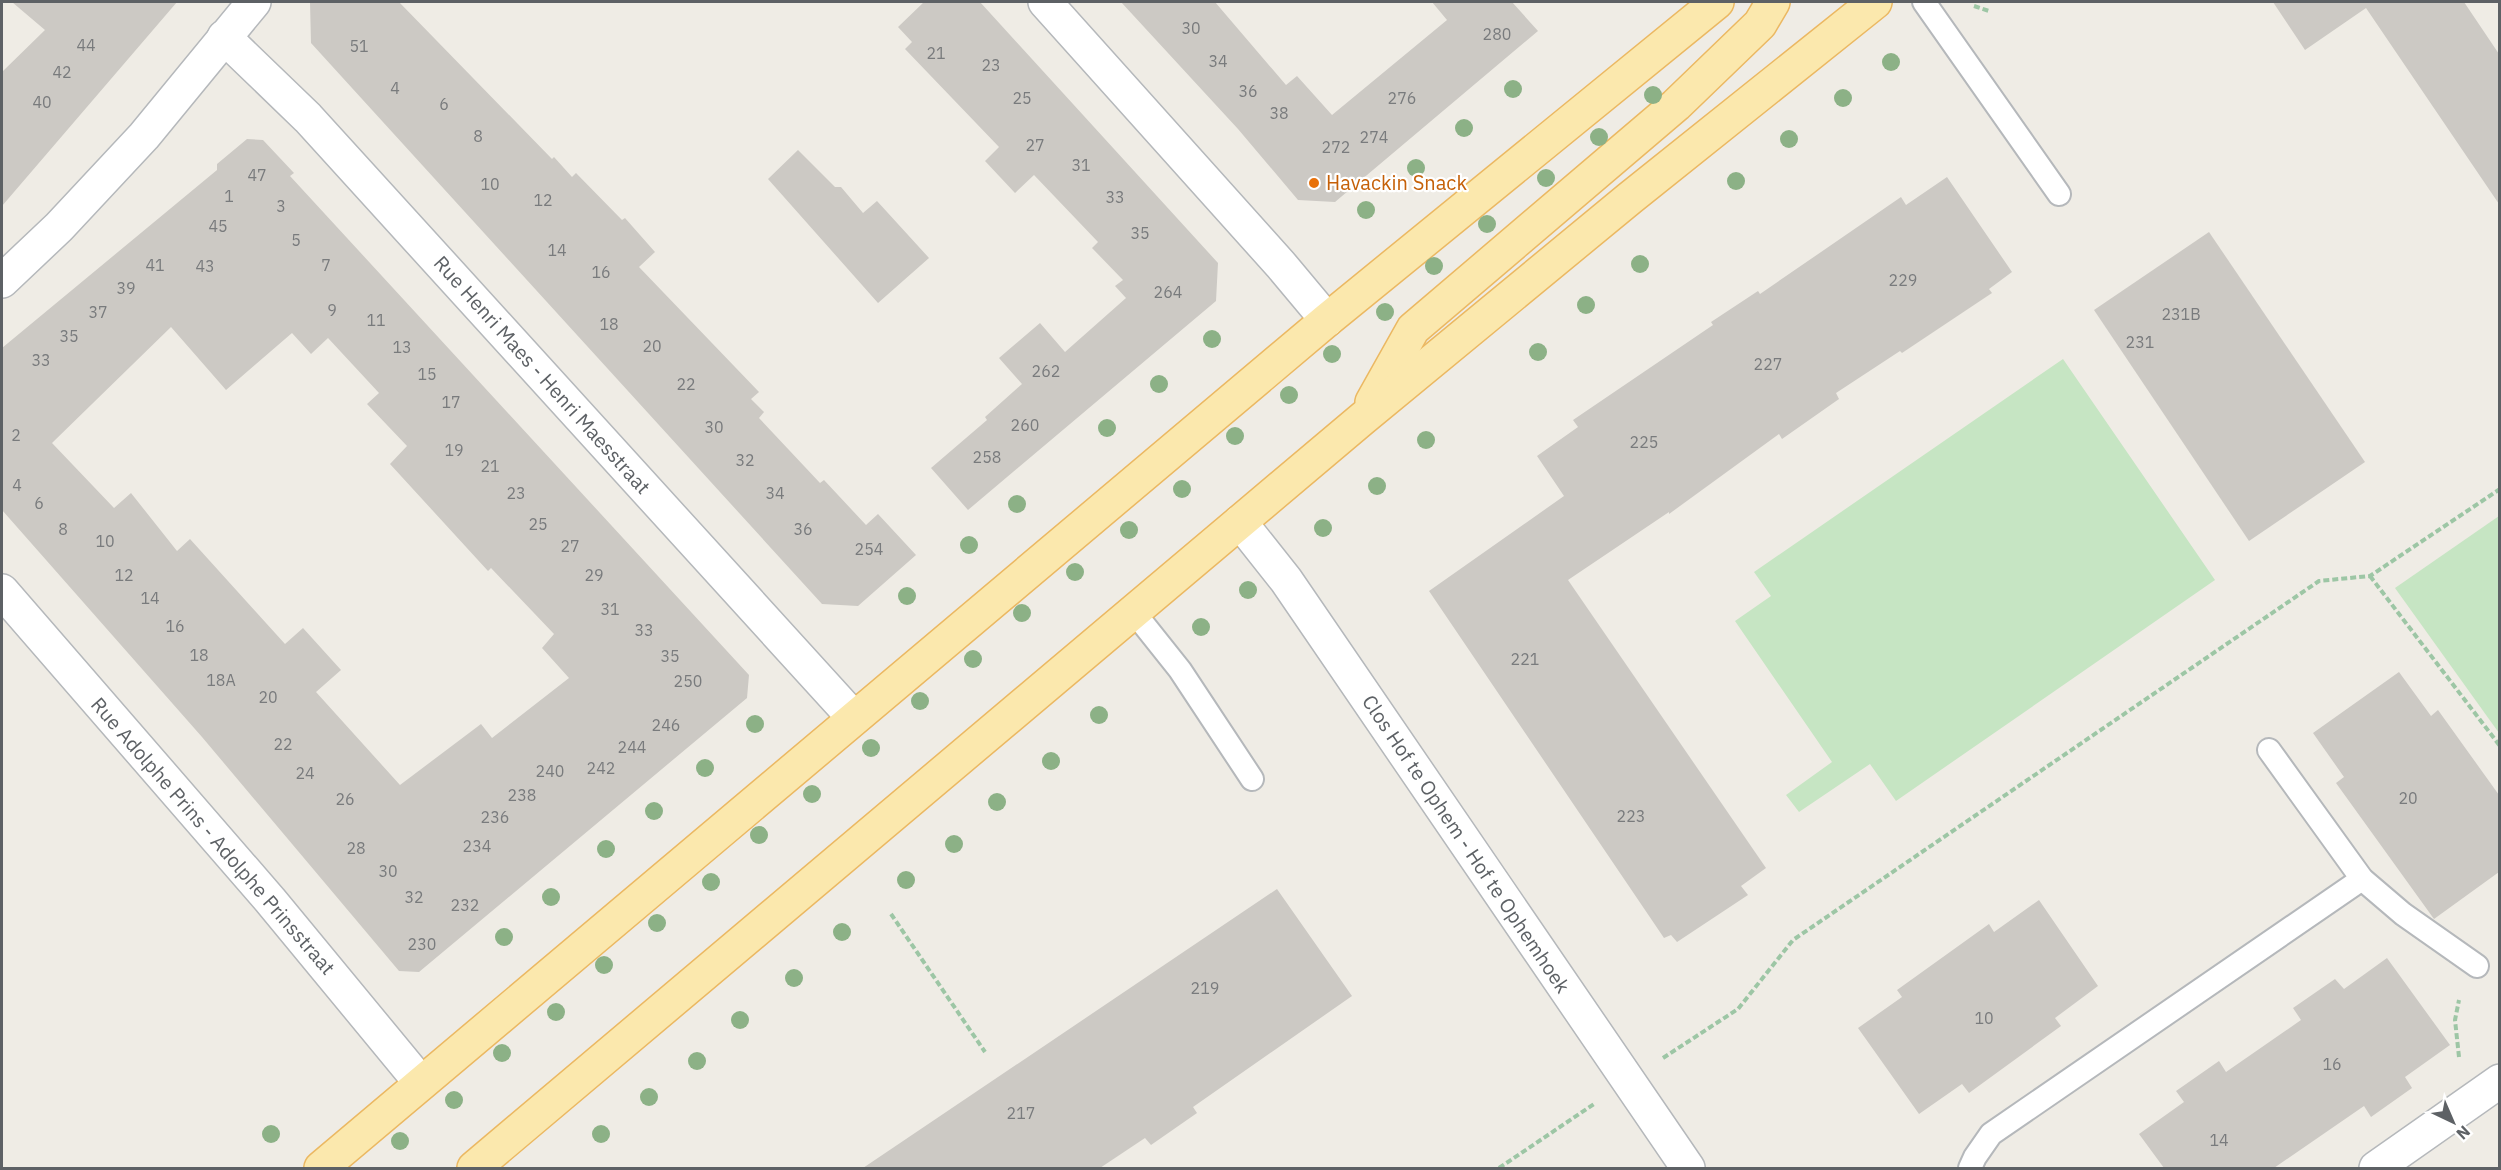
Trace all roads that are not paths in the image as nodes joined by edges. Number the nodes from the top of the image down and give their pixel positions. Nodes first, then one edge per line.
1 (254, 2) edge
2 (1045, 2) edge
3 (1717, 2) edge
4 (1773, 2) edge
5 (1875, 2) edge
6 (1924, 2) edge
7 (224, 38) junction
8 (2059, 194) dead end
9 (2, 281) edge
10 (1327, 320) junction
11 (1362, 419) junction
12 (1240, 522) junction
13 (2, 591) edge
14 (1133, 611) junction
15 (854, 718) junction
16 (2269, 750) dead end
17 (1252, 779) dead end
18 (2362, 879) junction
19 (2476, 966) road end
20 (421, 1083) junction
21 (2489, 1088) edge
22 (321, 1168) edge
23 (474, 1168) edge
24 (1688, 1168) edge
25 (1970, 1168) edge
26 (2376, 1168) edge

1 - 7 street
2 - 10 street
3 - 10 main road
4 - 11 main road
5 - 11 main road
6 - 8 lane
7 - 9 street
7 - 15 street, Rue Henri Maes - Henri Maesstraat
10 - 15 main road
11 - 12 main road
12 - 14 main road
12 - 24 street, Clos Hof te Ophem - Hof te Ophemhoek
13 - 20 street, Rue Adolphe Prins - Adolphe Prinsstraat
14 - 17 lane
14 - 23 main road
15 - 20 main road
16 - 18 lane
18 - 19 lane
18 - 25 lane
20 - 22 main road
21 - 26 street

